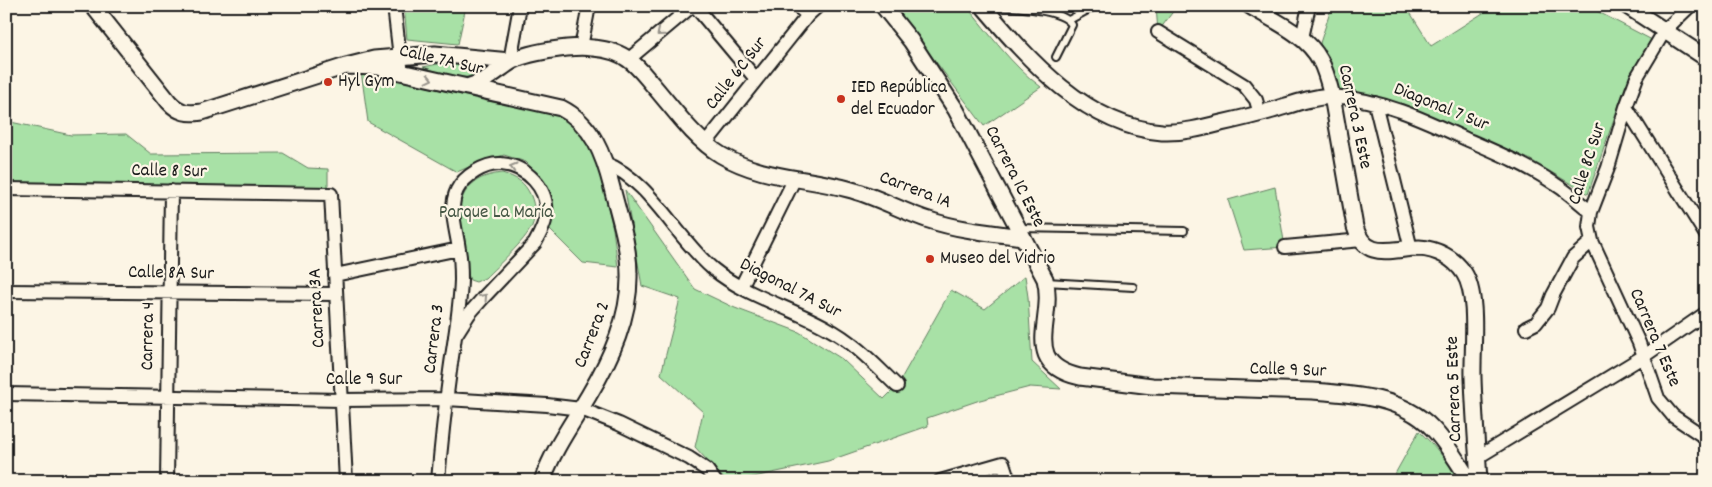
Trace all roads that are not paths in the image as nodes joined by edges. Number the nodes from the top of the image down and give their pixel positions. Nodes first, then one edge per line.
1 (93, 6) edge
2 (394, 6) edge
3 (520, 6) edge
4 (589, 6) edge
5 (693, 6) edge
6 (797, 6) edge
7 (818, 6) edge
8 (883, 6) edge
9 (984, 6) edge
10 (1095, 6) edge
11 (1250, 6) edge
12 (1309, 6) edge
13 (1627, 6) edge
14 (1690, 6) edge
15 (808, 15) junction
16 (1069, 20) junction
17 (1665, 30) junction
18 (1158, 32) dead end
19 (1302, 38) junction
20 (581, 47) junction
21 (400, 56) junction
22 (468, 57) junction
23 (1056, 57) dead end
24 (1706, 58) edge
25 (629, 59) junction
26 (510, 61) junction
27 (346, 66) junction
28 (402, 72) junction
29 (490, 77) junction
30 (756, 79) junction
31 (466, 88) junction
32 (1332, 96) junction
33 (526, 101) junction
34 (1375, 103) junction
35 (1626, 107) junction
36 (1260, 114) junction
37 (706, 143) junction
38 (605, 163) junction
39 (794, 180) junction
40 (6, 188) edge
41 (171, 191) junction
42 (331, 194) joint
43 (1591, 212) junction
44 (1184, 231) dead end
45 (1020, 233) junction
46 (1706, 234) edge
47 (1362, 240) junction
48 (1592, 241) junction
49 (1285, 247) dead end
50 (459, 249) junction
51 (1411, 249) junction
52 (335, 275) junction
53 (1046, 282) junction
54 (741, 287) junction
55 (1133, 287) dead end
56 (6, 291) edge
57 (169, 293) junction
58 (336, 294) junction
59 (1706, 313) edge
60 (1526, 328) dead end
61 (455, 336) junction
62 (1644, 356) junction
63 (1069, 375) joint
64 (898, 386) dead end
65 (6, 394) edge
66 (168, 397) junction
67 (446, 399) junction
68 (342, 400) junction
69 (581, 409) junction
70 (1704, 432) edge
71 (1478, 457) junction
72 (711, 476) edge
73 (167, 481) edge
74 (346, 481) edge
75 (438, 481) edge
76 (542, 481) edge
77 (940, 481) edge
78 (1009, 481) edge
79 (1470, 481) edge
80 (1479, 481) edge

1 - 27 street, Calle 7A Sur
2 - 21 street
3 - 26 street
4 - 20 street
5 -> 25 street
5 - 30 street
6 - 15 street
7 - 15 street, Calle 6C Sur
8 - 45 street, Carrera 1C Este
9 - 16 lane
9 - 36 street, Diagonal 7 Sur
10 - 16 lane
11 - 19 street, Carrera 3 Este
12 - 19 street
13 - 17 street
14 - 17 street, Calle 8C Sur
15 - 30 street, Calle 6C Sur
16 - 23 lane
17 - 24 street
17 - 35 street, Calle 8C Sur
18 - 36 street
19 - 32 street, Carrera 3 Este
20 - 25 street
20 - 26 street
21 - 22 street, Calle 7A Sur
21 - 27 street, Calle 7A Sur
21 - 28 street
22 - 26 street
22 - 29 street, Calle 7A Sur
25 - 37 street, Carrera 1A
26 - 29 street
27 - 28 street, Calle 7A Sur
28 -> 31 street, Calle 7A Sur
29 - 31 street
29 - 33 street, Calle 7A Sur
30 - 37 street, Calle 6C Sur
31 - 33 street, Calle 7A Sur
32 - 34 street, Diagonal 7 Sur
32 - 36 street, Diagonal 7 Sur
32 - 47 street, Carrera 3 Este
33 - 38 street, Calle 7A Sur
34 - 43 street, Diagonal 7 Sur
34 - 51 street
35 - 43 street, Calle 8C Sur
35 - 46 street
37 - 39 street, Carrera 1A
38 - 54 street, Diagonal 7A Sur
38 - 69 street, Carrera 2
39 - 45 street, Carrera 1A
39 - 54 street
40 - 41 street, Calle 8 Sur
41 - 42 street, Calle 8 Sur
41 - 57 street, Carrera 4
42 - 52 street, Carrera 3A
43 - 48 street, Calle 8C Sur
44 - 45 lane
45 - 53 street, Carrera 1C Este
47 - 49 street
47 - 51 street, Carrera 5 Este
48 - 60 street
48 - 62 street, Carrera 7 Este
50 - 52 street
50 - 61 street, Carrera 3
61 -> 50 street, Carrera 3
51 - 71 street, Carrera 5 Este
52 - 58 street, Carrera 3A
53 - 55 lane
53 - 63 street, Carrera 1C Este
54 - 64 street, Diagonal 7A Sur
56 - 57 street, Calle 8A Sur
57 - 58 street, Calle 8A Sur
57 - 66 street, Carrera 4
58 - 68 street, Carrera 3A
59 - 62 street
61 - 67 street, Carrera 3
62 - 70 street, Carrera 7 Este
62 - 71 street
63 - 79 street, Calle 9 Sur
65 - 66 street, Calle 9 Sur
66 - 68 street, Calle 9 Sur
66 - 73 street, Carrera 4
67 - 68 street, Calle 9 Sur
67 - 69 street, Calle 9 Sur
67 - 75 street, Carrera 3
68 - 74 street, Carrera 3A
69 - 72 street, Calle 9 Sur
69 - 76 street, Carrera 2
71 - 80 street, Carrera 5 Este
77 - 78 street

